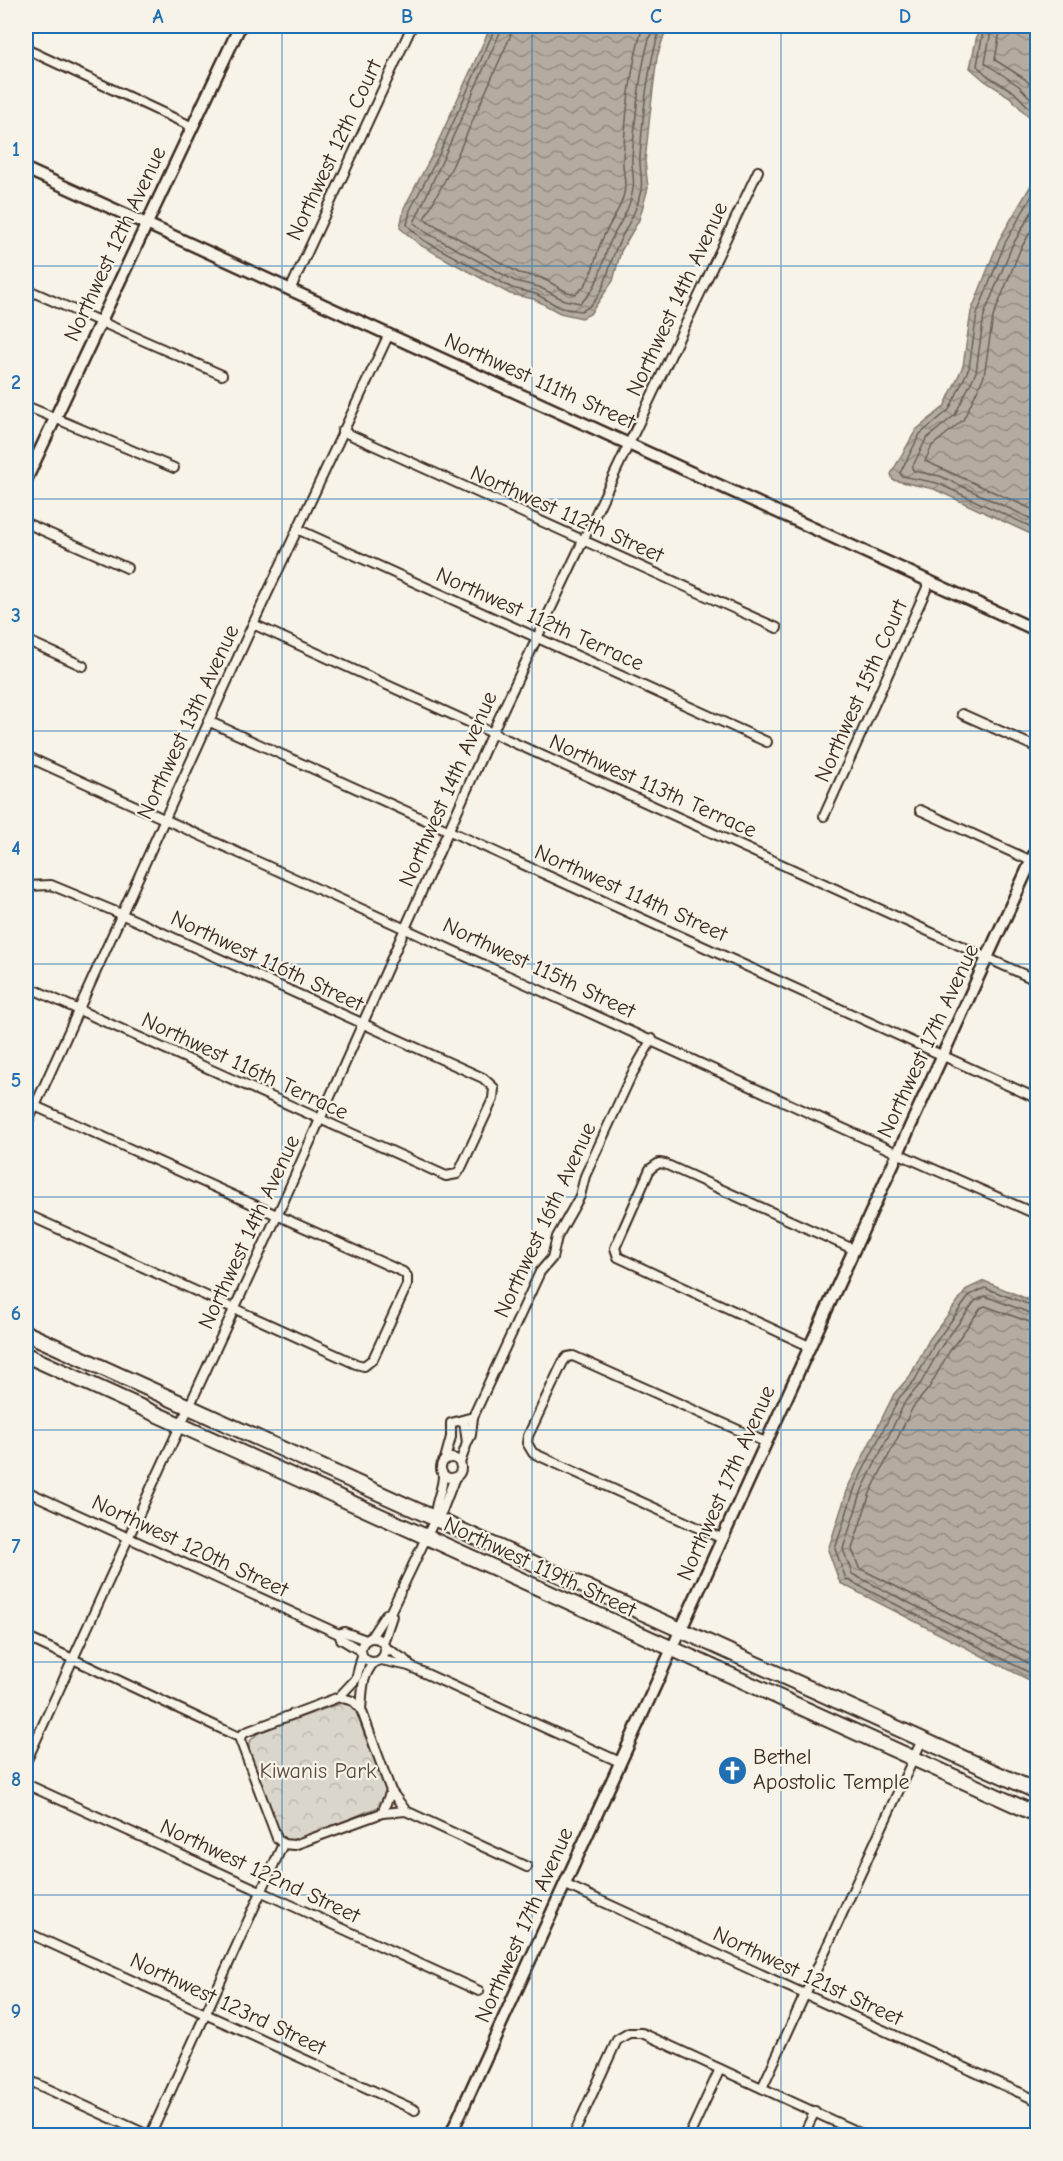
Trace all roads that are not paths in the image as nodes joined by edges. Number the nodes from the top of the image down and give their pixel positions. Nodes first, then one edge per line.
1 (412, 26) edge
2 (237, 27) edge
3 (26, 49) edge
4 (193, 127) junction
5 (26, 169) edge
6 (758, 171) dead end
7 (146, 223) junction
8 (26, 289) edge
9 (290, 290) junction
10 (99, 321) junction
11 (389, 334) junction
12 (222, 375) dead end
13 (26, 406) edge
14 (56, 417) junction
15 (342, 431) junction
16 (629, 443) junction
17 (174, 468) dead end
18 (26, 480) edge
19 (26, 523) edge
20 (297, 529) junction
21 (583, 541) junction
22 (127, 568) dead end
23 (930, 581) junction
24 (253, 624) junction
25 (777, 628) dead end
26 (1038, 631) edge
27 (537, 637) junction
28 (26, 640) edge
29 (83, 666) dead end
30 (962, 714) dead end
31 (208, 721) junction
32 (492, 733) junction
33 (767, 742) dead end
34 (1038, 748) edge
35 (26, 756) edge
36 (920, 810) dead end
37 (824, 816) dead end
38 (164, 818) junction
39 (449, 830) junction
40 (1038, 846) edge
41 (1034, 862) edge
42 (26, 886) edge
43 (122, 914) junction
44 (406, 928) junction
45 (987, 958) junction
46 (1038, 981) edge
47 (26, 986) edge
48 (78, 1010) junction
49 (363, 1025) junction
50 (652, 1040) junction
51 (943, 1054) junction
52 (1038, 1099) edge
53 (26, 1102) edge
54 (35, 1106) junction
55 (320, 1120) junction
56 (26, 1126) edge
57 (897, 1154) junction
58 (451, 1177) joint
59 (26, 1214) edge
60 (1038, 1215) edge
61 (277, 1216) junction
62 (853, 1249) junction
63 (234, 1308) junction
64 (26, 1333) edge
65 (809, 1346) junction
66 (26, 1355) edge
67 (189, 1407) junction
68 (473, 1417) junction
69 (464, 1421) junction
70 (180, 1426) junction
71 (451, 1437) junction
72 (466, 1440) junction
73 (765, 1442) junction
74 (445, 1460) junction
75 (460, 1463) junction
76 (443, 1475) junction
77 (455, 1477) junction
78 (26, 1491) edge
79 (435, 1519) junction
80 (128, 1538) junction
81 (426, 1538) junction
82 (723, 1539) junction
83 (390, 1613) junction
84 (681, 1632) junction
85 (339, 1634) junction
86 (26, 1637) edge
87 (368, 1639) junction
88 (384, 1645) junction
89 (673, 1651) junction
90 (362, 1654) junction
91 (73, 1659) junction
92 (378, 1661) junction
93 (409, 1666) junction
94 (339, 1698) junction
95 (361, 1710) junction
96 (239, 1737) junction
97 (922, 1740) junction
98 (914, 1759) junction
99 (26, 1762) edge
100 (620, 1762) junction
101 (26, 1784) edge
102 (391, 1791) junction
103 (1038, 1792) edge
104 (406, 1811) junction
105 (382, 1813) junction
106 (1038, 1815) edge
107 (283, 1844) junction
108 (527, 1867) dead end
109 (564, 1884) junction
110 (262, 1892) junction
111 (26, 1932) edge
112 (479, 1991) dead end
113 (805, 1995) junction
114 (206, 2014) junction
115 (720, 2069) junction
116 (26, 2079) edge
117 (762, 2088) junction
118 (1038, 2102) edge
119 (415, 2110) dead end
120 (814, 2111) junction
121 (150, 2136) edge
122 (450, 2136) edge
123 (573, 2136) edge
124 (689, 2136) edge
125 (804, 2136) edge
126 (866, 2136) edge

1 - 9 street, Northwest 12th Court
2 - 4 street, Northwest 12th Avenue
3 - 4 street
4 - 7 street, Northwest 12th Avenue
5 - 7 street, Northwest 111th Street
6 - 16 street, Northwest 14th Avenue
7 - 9 street, Northwest 111th Street
7 - 10 street, Northwest 12th Avenue
8 - 10 street
9 - 11 street, Northwest 111th Street
10 - 12 street
10 - 14 street, Northwest 12th Avenue
11 - 15 street, Northwest 13th Avenue
11 - 16 street, Northwest 111th Street
13 - 14 street
14 - 17 street
14 - 18 street, Northwest 12th Avenue
15 - 20 street, Northwest 13th Avenue
15 - 21 street, Northwest 112th Street
16 - 21 street, Northwest 14th Avenue
16 - 23 street, Northwest 111th Street
19 - 22 street
20 - 24 street, Northwest 13th Avenue
20 - 27 street, Northwest 112th Terrace
21 - 25 street, Northwest 112th Street
21 - 27 street, Northwest 14th Avenue
23 - 26 street, Northwest 111th Street
23 - 37 street, Northwest 15th Court
24 - 31 street, Northwest 13th Avenue
24 - 32 street, Northwest 113th Terrace
27 - 32 street, Northwest 14th Avenue
27 - 33 street, Northwest 112th Terrace
28 - 29 street
30 - 34 street
31 - 38 street, Northwest 13th Avenue
31 - 39 street, Northwest 114th Street
32 - 39 street, Northwest 14th Avenue
32 - 45 street, Northwest 113th Terrace
35 - 38 street, Northwest 115th Street
36 - 41 street
38 - 43 street, Northwest 13th Avenue
38 - 44 street, Northwest 115th Street
39 - 44 street, Northwest 14th Avenue
39 - 51 street, Northwest 114th Street
40 - 41 street, Northwest 17th Avenue
41 - 45 street, Northwest 17th Avenue
42 - 43 street, Northwest 116th Street
43 - 48 street, Northwest 13th Avenue
43 - 49 street, Northwest 116th Street
44 - 49 street, Northwest 14th Avenue
44 - 50 street, Northwest 115th Street
45 - 46 street, Northwest 113th Terrace
45 - 51 street, Northwest 17th Avenue
47 - 48 street, Northwest 116th Terrace
48 - 54 street, Northwest 13th Avenue
48 - 55 street, Northwest 116th Terrace
49 - 55 street, Northwest 14th Avenue
49 - 58 street, Northwest 116th Street
50 - 57 street, Northwest 115th Street
50 - 68 street, Northwest 16th Avenue
51 - 52 street, Northwest 114th Street
51 - 57 street, Northwest 17th Avenue
53 - 54 street
54 - 56 street, Northwest 13th Avenue
54 - 61 street
55 - 58 street, Northwest 116th Terrace
55 - 61 street, Northwest 14th Avenue
57 - 60 street, Northwest 115th Street
57 - 62 street, Northwest 17th Avenue
59 - 63 street
61 - 63 street, Northwest 14th Avenue
61 - 63 street
62 - 65 street, Northwest 17th Avenue
62 - 65 street
63 - 67 street, Northwest 14th Avenue
64 - 67 highway, Northwest 119th Street
65 - 73 street, Northwest 17th Avenue
66 - 70 highway, Northwest 119th Street
67 - 70 street, Northwest 14th Avenue
67 - 79 highway, Northwest 119th Street
68 - 69 street, Northwest 16th Avenue
68 - 72 street, Northwest 16th Avenue
69 - 71 street, Northwest 16th Avenue
69 - 72 street, Northwest 16th Avenue
70 - 80 street, Northwest 14th Avenue
70 - 81 highway, Northwest 119th Street
71 - 72 street
71 - 74 street, Northwest 16th Avenue
72 - 75 street, Northwest 16th Avenue
73 - 82 street, Northwest 17th Avenue
73 - 82 street
74 - 75 street
74 - 76 street, Northwest 16th Avenue
75 - 77 street, Northwest 16th Avenue
76 - 77 street
76 - 79 street, Northwest 16th Avenue
77 - 79 street, Northwest 16th Avenue
78 - 80 street, Northwest 120th Street
79 - 81 street, Northwest 16th Avenue
79 - 84 highway, Northwest 119th Street
80 - 85 street, Northwest 120th Street
80 - 91 street, Northwest 14th Avenue
81 - 83 street, Northwest 16th Avenue
81 - 89 highway, Northwest 119th Street
82 - 84 street, Northwest 17th Avenue
83 - 87 street
83 - 88 street
84 - 89 street, Northwest 17th Avenue
84 - 97 highway, Northwest 119th Street
85 - 87 street, Northwest 120th Street
85 - 90 street, Northwest 120th Street
86 - 91 street
87 - 88 street, Northwest 120th Street
87 - 90 street
88 - 92 street
88 - 93 street, Northwest 120th Street
89 - 98 highway, Northwest 119th Street
89 - 100 street, Northwest 17th Avenue
90 - 92 street, Northwest 120th Street
90 - 94 street
91 - 96 street
91 - 99 street, Northwest 14th Avenue
92 - 93 street, Northwest 120th Street
92 - 95 street
93 - 100 street, Northwest 120th Street
94 - 95 street
94 - 96 street
95 - 102 street
96 - 107 street
97 - 98 street
97 - 103 highway, Northwest 119th Street
98 - 106 highway, Northwest 119th Street
98 - 113 street
100 - 109 street, Northwest 17th Avenue
101 - 110 street, Northwest 122nd Street
102 - 104 street
102 - 105 street
104 - 105 street
104 - 108 street
105 - 107 street
107 - 110 street
109 - 113 street, Northwest 121st Street
109 - 122 street, Northwest 17th Avenue
110 - 112 street, Northwest 122nd Street
110 - 114 street
111 - 114 street, Northwest 123rd Street
113 - 117 street
113 - 118 street, Northwest 121st Street
114 - 119 street, Northwest 123rd Street
114 - 121 street
115 - 117 street
115 - 123 street
115 - 124 street
116 - 121 street
117 - 120 street
120 - 125 street
120 - 126 street

